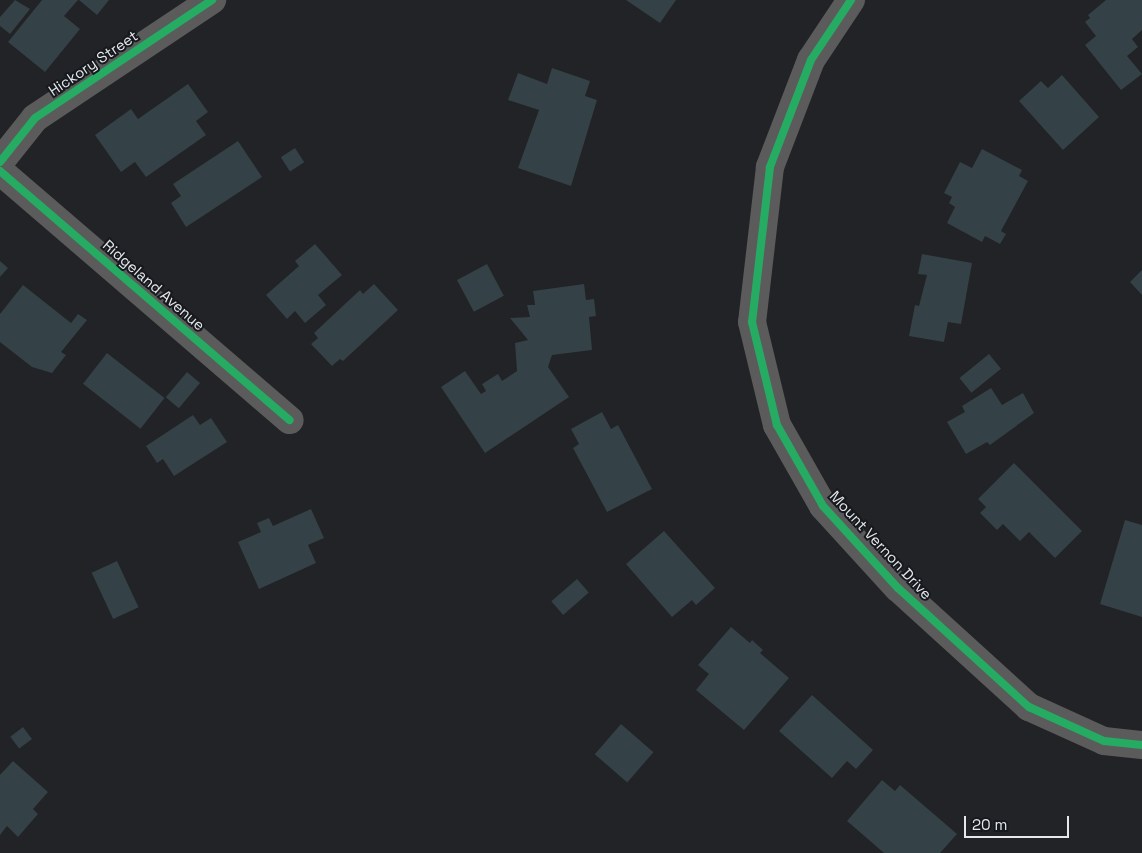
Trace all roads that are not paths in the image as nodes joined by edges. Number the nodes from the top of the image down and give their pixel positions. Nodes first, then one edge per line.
1 (212, 0) edge
2 (851, 0) edge
3 (0, 162) edge
4 (0, 171) edge
5 (290, 420) dead end
6 (1142, 745) edge

1 - 3 street, Hickory Street
2 - 6 street, Mount Vernon Drive
4 - 5 street, Ridgeland Avenue

